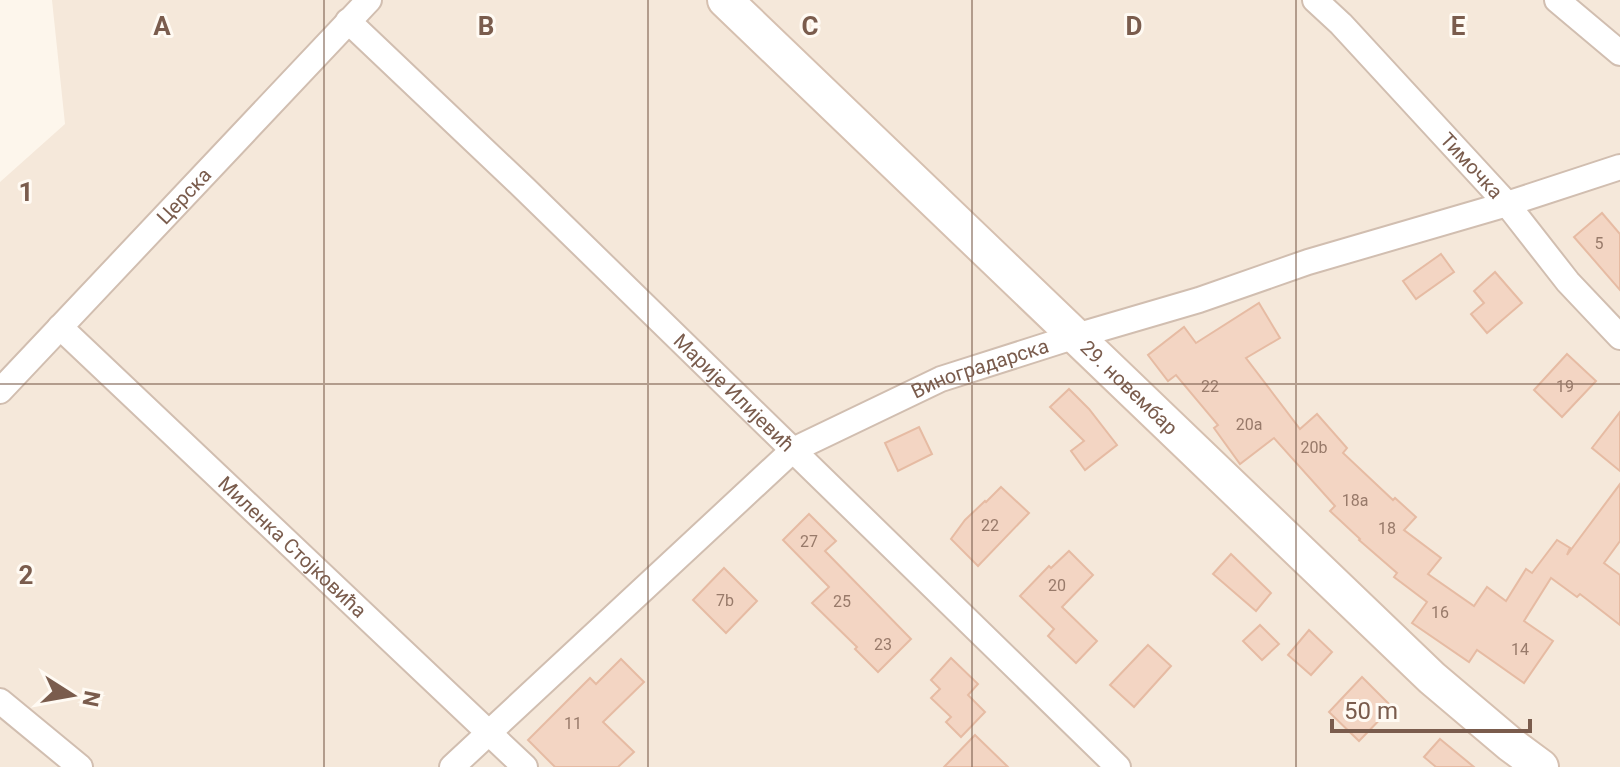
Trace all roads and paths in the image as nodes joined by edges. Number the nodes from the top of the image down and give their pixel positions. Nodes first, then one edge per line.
1 (369, 0) edge
2 (725, 0) edge
3 (1315, 0) edge
4 (1557, 0) edge
5 (348, 21) junction
6 (1620, 53) edge
7 (1620, 167) edge
8 (1507, 204) junction
9 (60, 327) junction
10 (1076, 336) junction
11 (1620, 337) edge
12 (0, 391) edge
13 (793, 450) junction
14 (0, 701) edge
15 (489, 733) junction
16 (80, 767) edge
17 (452, 767) edge
18 (525, 767) edge
19 (1118, 767) edge
20 (1541, 767) edge

1 - 5 street, Церска
2 - 10 main road, 29. новембар
3 - 8 street, Тимочка
4 - 6 street
5 - 9 street, Церска
5 - 13 street, Марије Илијевић
7 - 8 street, Виноградарска
8 - 10 street, Виноградарска
8 - 11 street, Тимочка
9 - 12 street, Церска
9 - 15 street, Миленка Стојковића
10 - 13 street, Виноградарска
10 - 20 main road, 29. новембар
13 - 15 street, Виноградарска
13 - 19 street, Марије Илијевић
14 - 16 street
15 - 17 street, Виноградарска
15 - 18 street, Миленка Стојковића

